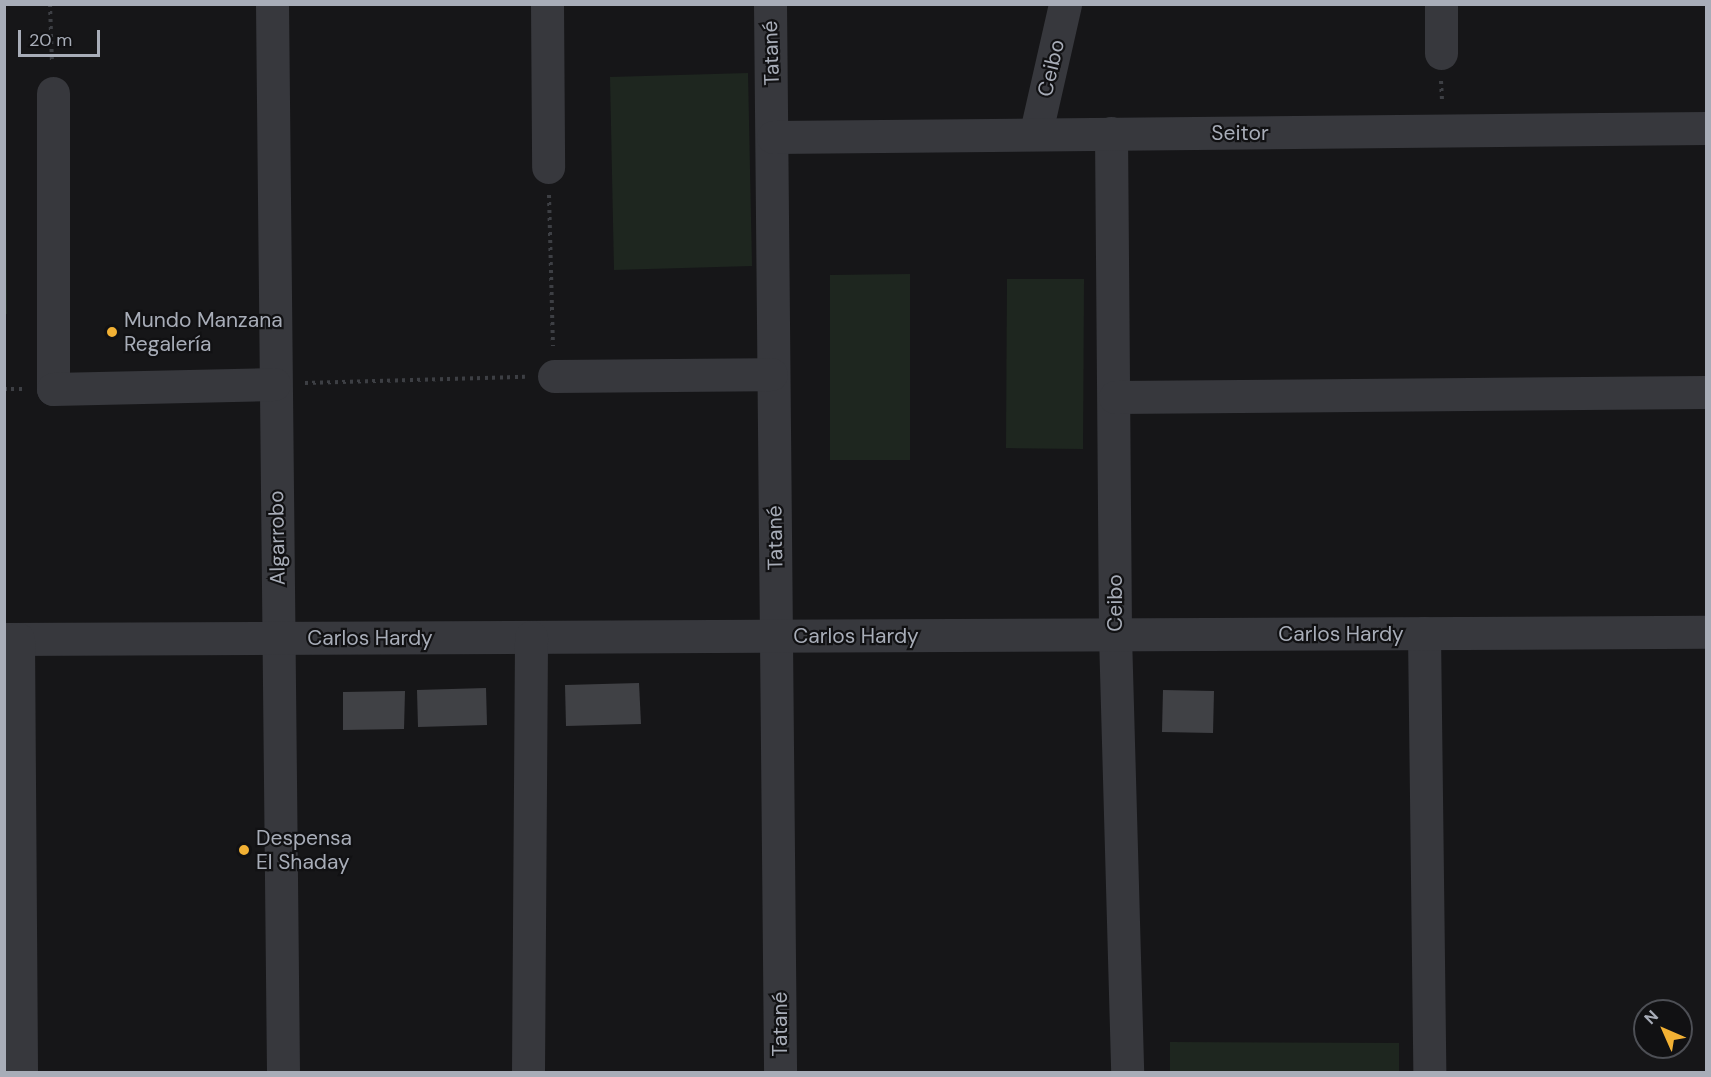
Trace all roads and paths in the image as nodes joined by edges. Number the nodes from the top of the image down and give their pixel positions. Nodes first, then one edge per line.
1 (50, 4) edge
2 (272, 4) edge
3 (547, 4) edge
4 (770, 4) edge
5 (1065, 4) edge
6 (1441, 4) edge
7 (1441, 53) joint
8 (53, 93) joint
9 (1707, 128) edge
10 (1036, 132) junction
11 (1442, 132) junction
12 (1111, 133) junction
13 (773, 137) junction
14 (548, 168) joint
15 (771, 374) junction
16 (554, 376) junction
17 (274, 384) junction
18 (1707, 392) edge
19 (1115, 397) junction
20 (1707, 632) edge
21 (1424, 633) junction
22 (1115, 635) junction
23 (778, 636) junction
24 (531, 637) junction
25 (280, 638) junction
26 (11, 639) edge
27 (21, 1072) edge
28 (283, 1072) edge
29 (528, 1072) edge
30 (780, 1072) edge
31 (1127, 1072) edge
32 (1429, 1072) edge

1 - 8 path
2 - 17 street, Algarrobo
3 - 14 street
4 - 13 street, Tatané
5 - 10 street, Ceibo
6 - 7 street
7 - 11 path
8 - 17 street
9 - 11 street, Seitor
10 - 12 street, Seitor
10 - 13 street, Seitor
11 - 12 street, Seitor
12 - 19 street, Ceibo
13 - 15 street, Tatané
14 - 16 path
15 - 16 street
15 - 23 street, Tatané
16 - 17 path
17 - 25 street, Algarrobo
18 - 19 street
19 - 22 street, Ceibo
20 - 21 street, Carlos Hardy
21 - 22 street, Carlos Hardy
21 - 32 street
22 - 23 street, Carlos Hardy
22 - 31 street, Ceibo
23 - 24 street, Carlos Hardy
23 - 30 street, Tatané
24 - 25 street, Carlos Hardy
24 - 29 street
25 - 26 street, Carlos Hardy
25 - 28 street, Algarrobo
26 - 27 street

